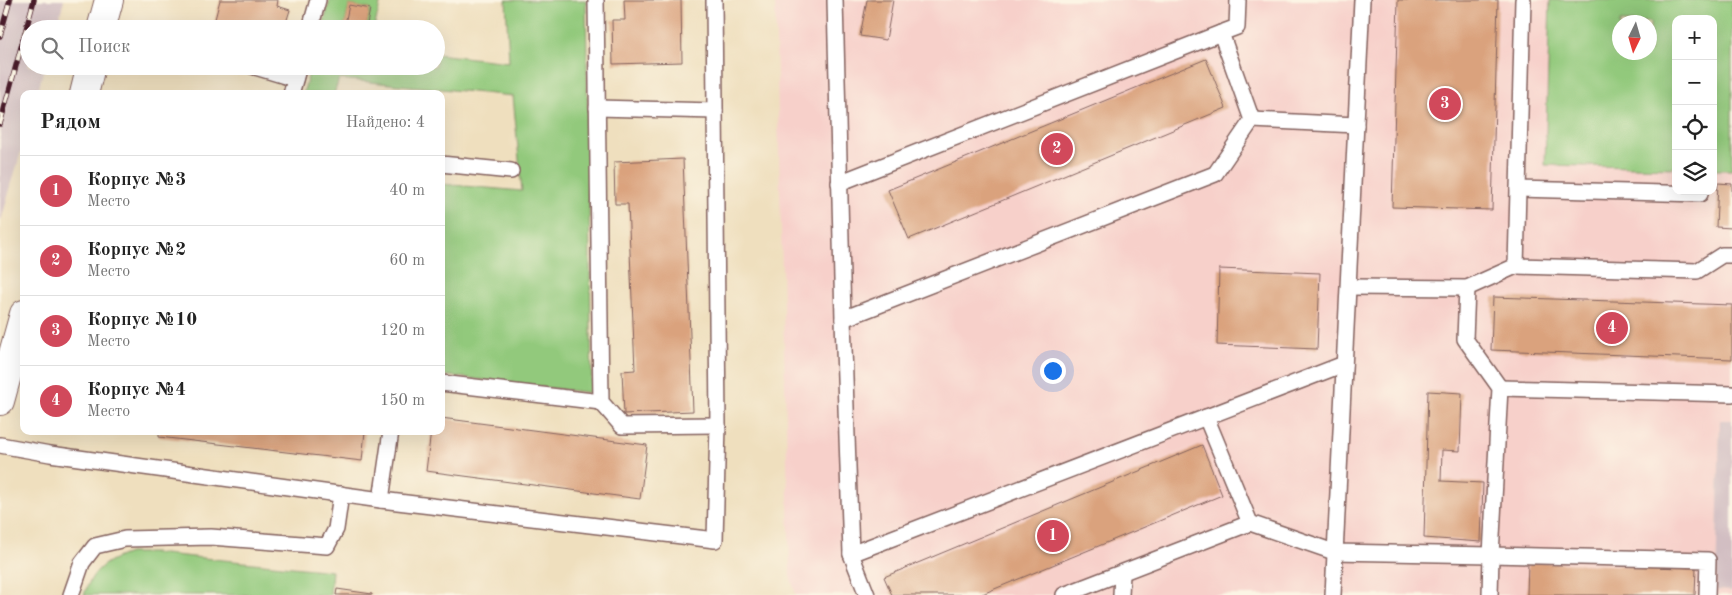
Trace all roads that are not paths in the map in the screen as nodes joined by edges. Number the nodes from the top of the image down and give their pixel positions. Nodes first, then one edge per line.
1 (318, 0) edge
2 (596, 0) edge
3 (714, 0) edge
4 (835, 0) edge
5 (1238, 0) edge
6 (1362, 0) edge
7 (1523, 0) edge
8 (312, 20) edge
9 (1221, 34) junction
10 (89, 75) edge
11 (280, 75) edge
12 (295, 80) edge
13 (85, 90) edge
14 (597, 108) junction
15 (715, 111) junction
16 (1252, 120) junction
17 (1356, 125) junction
18 (445, 164) edge
19 (511, 171) dead end
20 (839, 183) junction
21 (1518, 189) junction
22 (1672, 193) edge
23 (1732, 255) edge
24 (1516, 266) junction
25 (1348, 286) junction
26 (1467, 288) junction
27 (843, 319) junction
28 (20, 328) edge
29 (1344, 364) junction
30 (445, 383) edge
31 (1500, 388) junction
32 (1732, 394) edge
33 (0, 401) edge
34 (602, 402) junction
35 (1206, 417) junction
36 (718, 425) junction
37 (390, 435) edge
38 (0, 445) edge
39 (341, 494) junction
40 (381, 500) junction
41 (1250, 523) junction
42 (1334, 552) junction
43 (851, 554) junction
44 (1491, 555) junction
45 (1122, 573) junction
46 (70, 595) edge
47 (867, 595) edge
48 (1064, 595) edge
49 (1121, 595) edge
50 (1333, 595) edge
51 (1490, 595) edge
52 (1707, 595) edge

1 - 8 lane
2 - 14 lane
3 - 15 lane
4 - 20 lane
5 - 9 lane
6 - 17 lane
7 - 21 lane
9 - 16 lane
9 - 20 lane
10 - 13 street
11 - 12 lane
14 - 15 lane
14 - 34 lane
15 - 36 lane
16 - 17 lane
16 - 27 lane
17 - 25 lane
18 - 19 lane
20 - 27 lane
21 - 22 lane
21 - 24 lane
23 - 24 lane
24 - 26 lane
25 - 26 lane
25 - 29 lane
26 - 31 lane
27 - 43 lane
28 - 33 street
29 - 35 lane
29 - 42 lane
30 - 34 lane
31 - 32 lane
31 - 44 lane
34 - 36 lane
35 - 41 lane
35 - 43 lane
36 - 40 lane
37 - 40 lane
38 - 39 lane
39 - 40 lane
39 - 46 lane
41 - 42 lane
41 - 45 lane
42 - 44 lane
42 - 50 lane
43 - 47 lane
44 - 51 lane
44 - 52 lane
45 - 48 lane
45 - 49 lane

